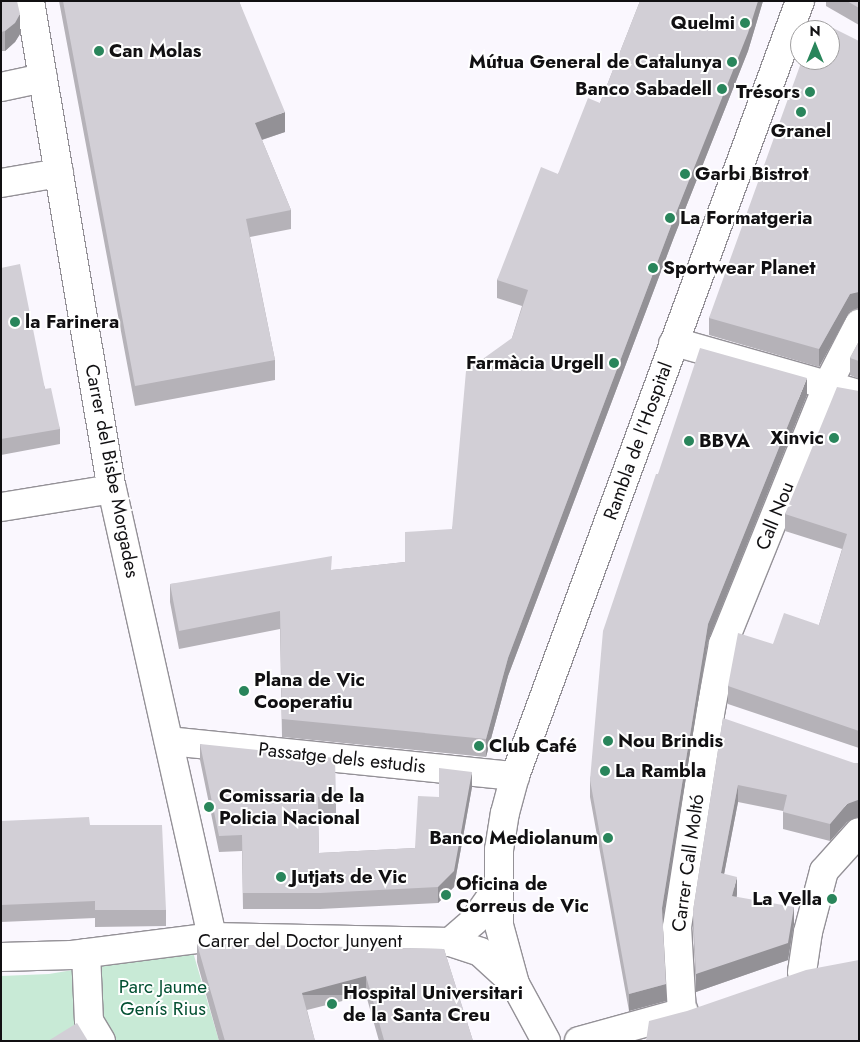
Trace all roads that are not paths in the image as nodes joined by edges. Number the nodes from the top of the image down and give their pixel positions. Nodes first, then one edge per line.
1 (30, 1) edge
2 (806, 10) edge
3 (43, 78) junction
4 (1, 87) edge
5 (59, 173) junction
6 (1, 183) edge
7 (859, 324) edge
8 (673, 344) junction
9 (828, 384) junction
10 (859, 394) edge
11 (112, 489) junction
12 (1, 507) edge
13 (710, 714) junction
14 (738, 724) edge
15 (169, 740) junction
16 (516, 776) junction
17 (859, 832) edge
18 (498, 887) junction
19 (212, 937) junction
20 (450, 942) junction
21 (86, 953) junction
22 (1, 957) edge
23 (831, 966) edge
24 (802, 972) junction
25 (775, 981) edge
26 (516, 984) junction
27 (710, 1003) edge
28 (682, 1013) junction
29 (101, 1041) edge
30 (546, 1041) edge
31 (579, 1041) edge

1 - 3 street, Carrer del Bisbe Morgades
2 - 8 street, Rambla de l'Hospital
3 - 4 street
3 - 5 street, Carrer del Bisbe Morgades
5 - 6 street
5 - 11 street, Carrer del Bisbe Morgades
7 - 9 street, Call Nou
8 - 9 street
8 - 16 street, Rambla de l'Hospital
9 - 10 street
9 - 13 street, Call Nou
11 - 12 street
11 - 15 street, Carrer del Bisbe Morgades
13 - 14 street
13 - 28 street, Carrer Call Moltó
15 - 16 street, Passatge dels estudis
15 - 19 street, Carrer del Bisbe Morgades
16 - 18 street, Rambla de l'Hospital
17 - 24 street
18 - 20 street
18 - 26 street, Rambla de l'Hospital
19 - 20 street, Carrer del Doctor Junyent
19 - 21 street, Carrer del Doctor Junyent
20 - 26 street, Rambla de l'Hospital
21 - 22 street, Carrer del Doctor Junyent
21 - 29 street
23 - 24 street
24 - 25 street
26 - 30 street, Rambla de l'Hospital
27 - 28 street
28 - 31 street

